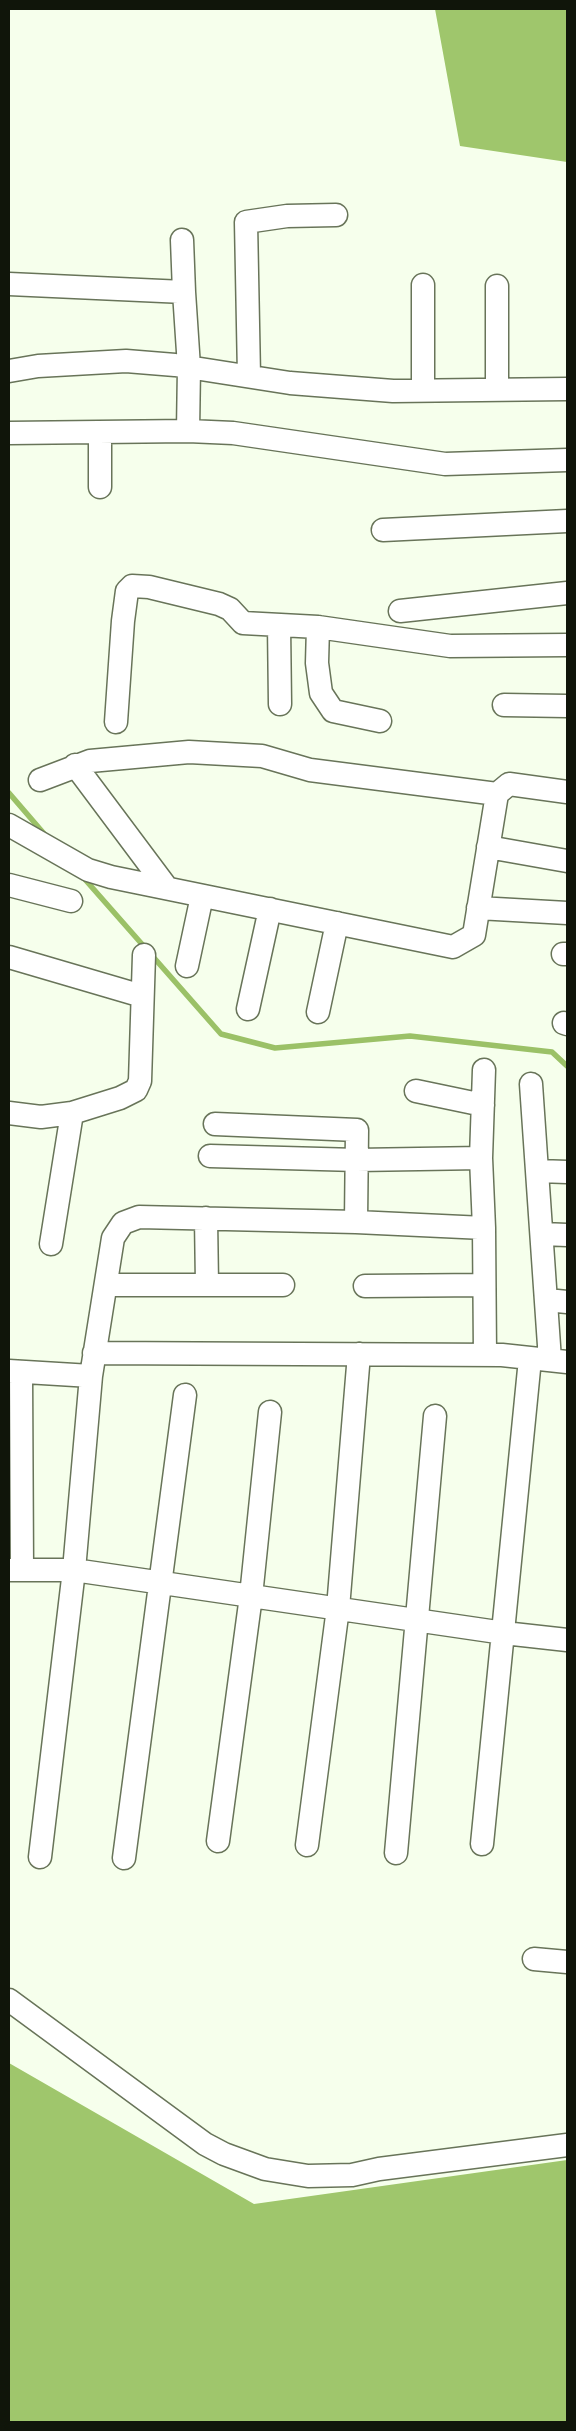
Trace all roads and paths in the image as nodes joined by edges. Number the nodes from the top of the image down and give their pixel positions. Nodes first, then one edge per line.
1 (336, 215) dead end
2 (182, 240) dead end
3 (9, 284) edge
4 (423, 285) dead end
5 (497, 286) dead end
6 (184, 292) junction
7 (189, 368) junction
8 (9, 371) edge
9 (250, 376) junction
10 (567, 389) edge
11 (423, 390) junction
12 (497, 390) junction
13 (188, 431) junction
14 (100, 432) junction
15 (9, 433) edge
16 (567, 460) edge
17 (100, 487) dead end
18 (567, 520) edge
19 (384, 530) dead end
20 (567, 593) edge
21 (400, 611) dead end
22 (279, 625) junction
23 (318, 628) junction
24 (567, 646) edge
25 (280, 704) dead end
26 (504, 705) dead end
27 (567, 706) edge
28 (380, 721) dead end
29 (116, 722) dead end
30 (75, 766) junction
31 (40, 780) dead end
32 (567, 792) edge
33 (497, 794) junction
34 (9, 825) edge
35 (488, 847) junction
36 (567, 861) edge
37 (9, 885) edge
38 (167, 888) junction
39 (202, 896) junction
40 (72, 901) dead end
41 (478, 908) junction
42 (270, 909) junction
43 (567, 913) edge
44 (337, 923) junction
45 (144, 955) dead end
46 (9, 957) edge
47 (187, 966) dead end
48 (142, 996) junction
49 (248, 1010) dead end
50 (318, 1012) dead end
51 (484, 1070) dead end
52 (531, 1084) dead end
53 (416, 1091) dead end
54 (482, 1105) junction
55 (9, 1113) edge
56 (72, 1113) junction
57 (215, 1124) dead end
58 (210, 1156) dead end
59 (480, 1158) junction
60 (357, 1160) junction
61 (538, 1171) junction
62 (567, 1172) edge
63 (206, 1218) junction
64 (356, 1222) junction
65 (484, 1228) junction
66 (542, 1234) junction
67 (567, 1235) edge
68 (51, 1244) dead end
69 (106, 1285) junction
70 (207, 1285) junction
71 (283, 1285) dead end
72 (484, 1285) junction
73 (365, 1286) dead end
74 (557, 1301) edge
75 (94, 1353) junction
76 (359, 1354) junction
77 (485, 1355) junction
78 (549, 1360) edge
79 (15, 1371) edge
80 (91, 1376) junction
81 (186, 1395) dead end
82 (270, 1412) dead end
83 (435, 1416) dead end
84 (16, 1570) edge
85 (74, 1570) junction
86 (161, 1583) junction
87 (251, 1596) junction
88 (338, 1608) junction
89 (418, 1620) junction
90 (504, 1634) junction
91 (567, 1640) edge
92 (218, 1841) dead end
93 (482, 1844) dead end
94 (307, 1845) dead end
95 (396, 1853) dead end
96 (40, 1857) dead end
97 (124, 1858) dead end
98 (534, 1959) dead end
99 (567, 1962) edge
100 (9, 2000) edge
101 (567, 2146) edge

1 - 9 street
2 - 6 street
3 - 6 street
4 - 11 street
5 - 12 street
6 - 7 street
7 - 8 street
7 - 9 street
7 - 13 street
9 - 11 street
10 - 12 street
11 - 12 street
13 - 14 street
13 - 16 street
14 - 15 street
14 - 17 street
18 - 19 street
20 - 21 street
22 - 23 street
22 - 25 street
22 - 29 street
23 - 24 street
23 - 28 street
26 - 27 street
30 - 31 street
30 - 33 street
30 - 38 street
32 - 33 street
33 - 35 street
34 - 38 street
35 - 36 street
35 - 41 street
37 - 40 street
38 - 39 street
39 - 42 street
39 - 47 street
41 - 43 street
41 - 44 street
42 - 44 street
42 - 49 street
44 - 50 street
45 - 48 street
46 - 48 street
48 - 56 street
51 - 54 street
52 - 61 street
53 - 54 street
54 - 59 street
55 - 56 street
56 - 68 street
57 - 60 street
58 - 60 street
59 - 60 street
59 - 65 street
60 - 64 street
61 - 62 street
61 - 66 street
63 - 64 street
63 - 69 street
63 - 70 street
64 - 65 street
65 - 72 street
66 - 67 street
66 - 74 street
69 - 70 street
69 - 75 street
70 - 71 street
72 - 73 street
72 - 77 street
74 - 78 street
75 - 76 street
75 - 80 street
76 - 77 street
76 - 88 street
77 - 78 street
78 - 90 street
79 - 80 street
79 - 84 street
80 - 85 street
81 - 86 street
82 - 87 street
83 - 89 street
84 - 85 street
85 - 86 street
85 - 96 street
86 - 87 street
86 - 97 street
87 - 88 street
87 - 92 street
88 - 89 street
88 - 94 street
89 - 90 street
89 - 95 street
90 - 91 street
90 - 93 street
98 - 99 street
100 - 101 street

